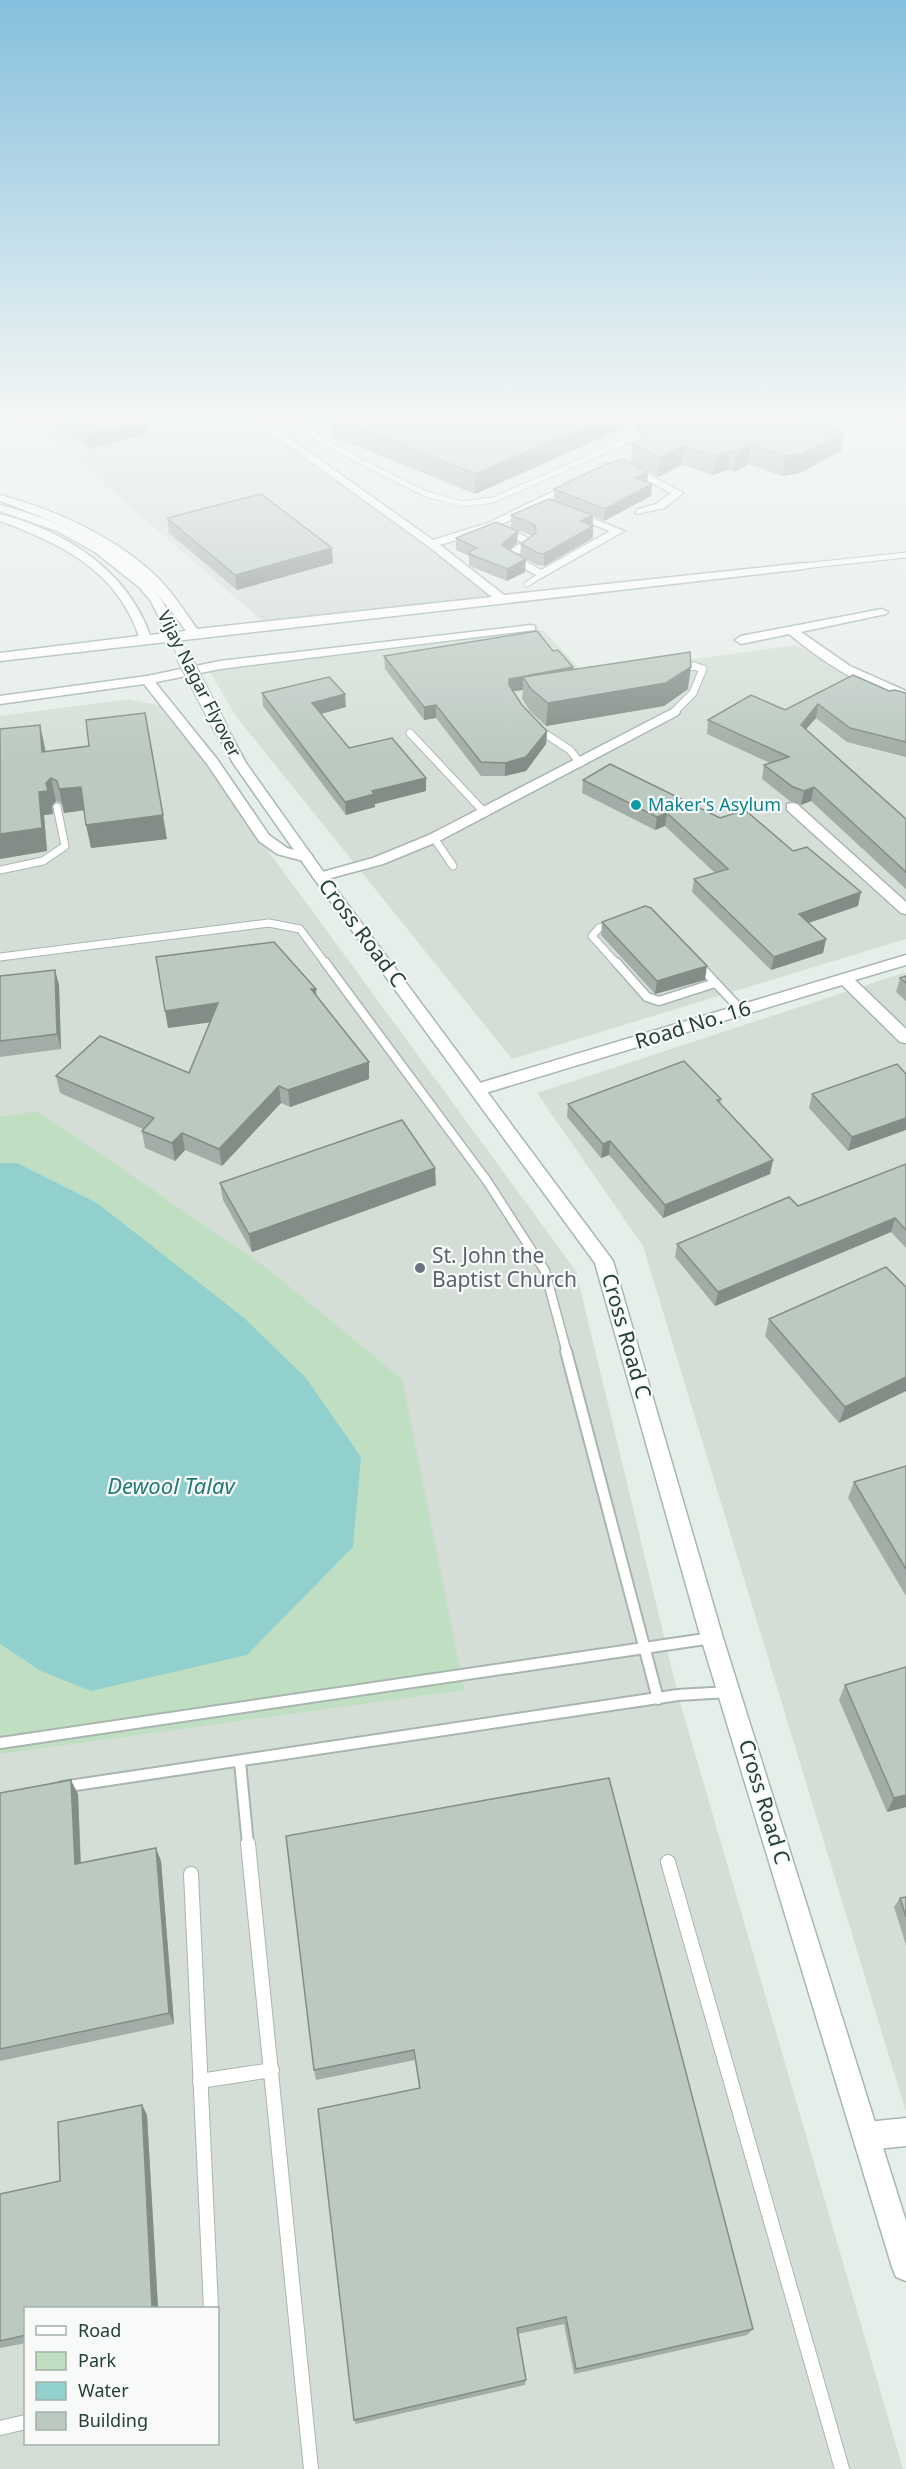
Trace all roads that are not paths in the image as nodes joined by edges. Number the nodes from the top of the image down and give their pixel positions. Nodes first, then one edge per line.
1 (33, 530) edge
2 (64, 530) edge
3 (82, 530) edge
4 (413, 530) edge
5 (476, 530) edge
6 (504, 530) edge
7 (617, 530) edge
8 (432, 544) junction
9 (906, 555) edge
10 (804, 566) joint
11 (541, 575) junction
12 (527, 584) dead end
13 (503, 600) junction
14 (882, 612) dead end
15 (531, 628) dead end
16 (793, 631) junction
17 (194, 633) junction
18 (146, 639) junction
19 (741, 640) dead end
20 (0, 657) edge
21 (671, 669) edge
22 (147, 680) junction
23 (906, 695) edge
24 (0, 700) edge
25 (674, 712) joint
26 (532, 720) edge
27 (410, 733) dead end
28 (580, 763) junction
29 (57, 807) edge
30 (792, 807) edge
31 (485, 813) junction
32 (434, 838) junction
33 (303, 852) junction
34 (453, 866) dead end
35 (0, 870) edge
36 (320, 878) junction
37 (906, 910) edge
38 (621, 921) edge
39 (0, 957) edge
40 (692, 958) edge
41 (906, 960) edge
42 (845, 979) junction
43 (715, 983) junction
44 (741, 1010) junction
45 (906, 1038) edge
46 (479, 1089) junction
47 (712, 1638) junction
48 (644, 1647) junction
49 (730, 1692) junction
50 (658, 1698) junction
51 (0, 1743) edge
52 (240, 1762) junction
53 (46, 1789) edge
54 (668, 1862) dead end
55 (191, 1874) dead end
56 (272, 2070) junction
57 (200, 2081) junction
58 (906, 2132) edge
59 (867, 2136) junction
60 (906, 2267) edge
61 (211, 2307) edge
62 (24, 2422) edge
63 (0, 2428) edge
64 (311, 2469) edge
65 (842, 2469) edge

1 - 18 street
2 - 33 street, Vijay Nagar Flyover, bridge
3 - 17 street
4 - 8 street
5 - 8 street
6 - 11 street
7 - 11 street
8 - 13 street
9 - 10 lane
10 - 13 street
11 - 12 lane
13 - 17 street
14 - 16 street
15 - 22 street
16 - 19 street
16 - 23 street
17 - 18 street
18 - 20 street
21 - 25 lane
22 - 24 street
22 - 33 street, Cross Road C
25 - 28 street
26 - 28 lane
27 - 31 lane
28 - 31 street
29 - 35 lane
30 - 37 street
31 - 32 street
32 - 34 lane
32 - 36 street
33 - 36 street, Cross Road C
36 - 46 street, Cross Road C
38 - 43 lane
39 - 48 lane
40 - 43 lane
41 - 42 street, Road No. 16
42 - 44 street, Road No. 16
42 - 45 street
43 - 44 lane
44 - 46 street, Road No. 16
46 - 47 street, Cross Road C
47 - 48 lane
47 - 49 street, Cross Road C
48 - 50 lane
48 - 51 lane
49 - 50 lane
49 - 59 street, Cross Road C
50 - 52 lane
52 - 53 lane
52 - 56 lane
54 - 65 lane
55 - 57 lane
56 - 57 lane
56 - 64 lane
57 - 61 lane
58 - 59 street
59 - 60 street, Cross Road C
62 - 63 lane

